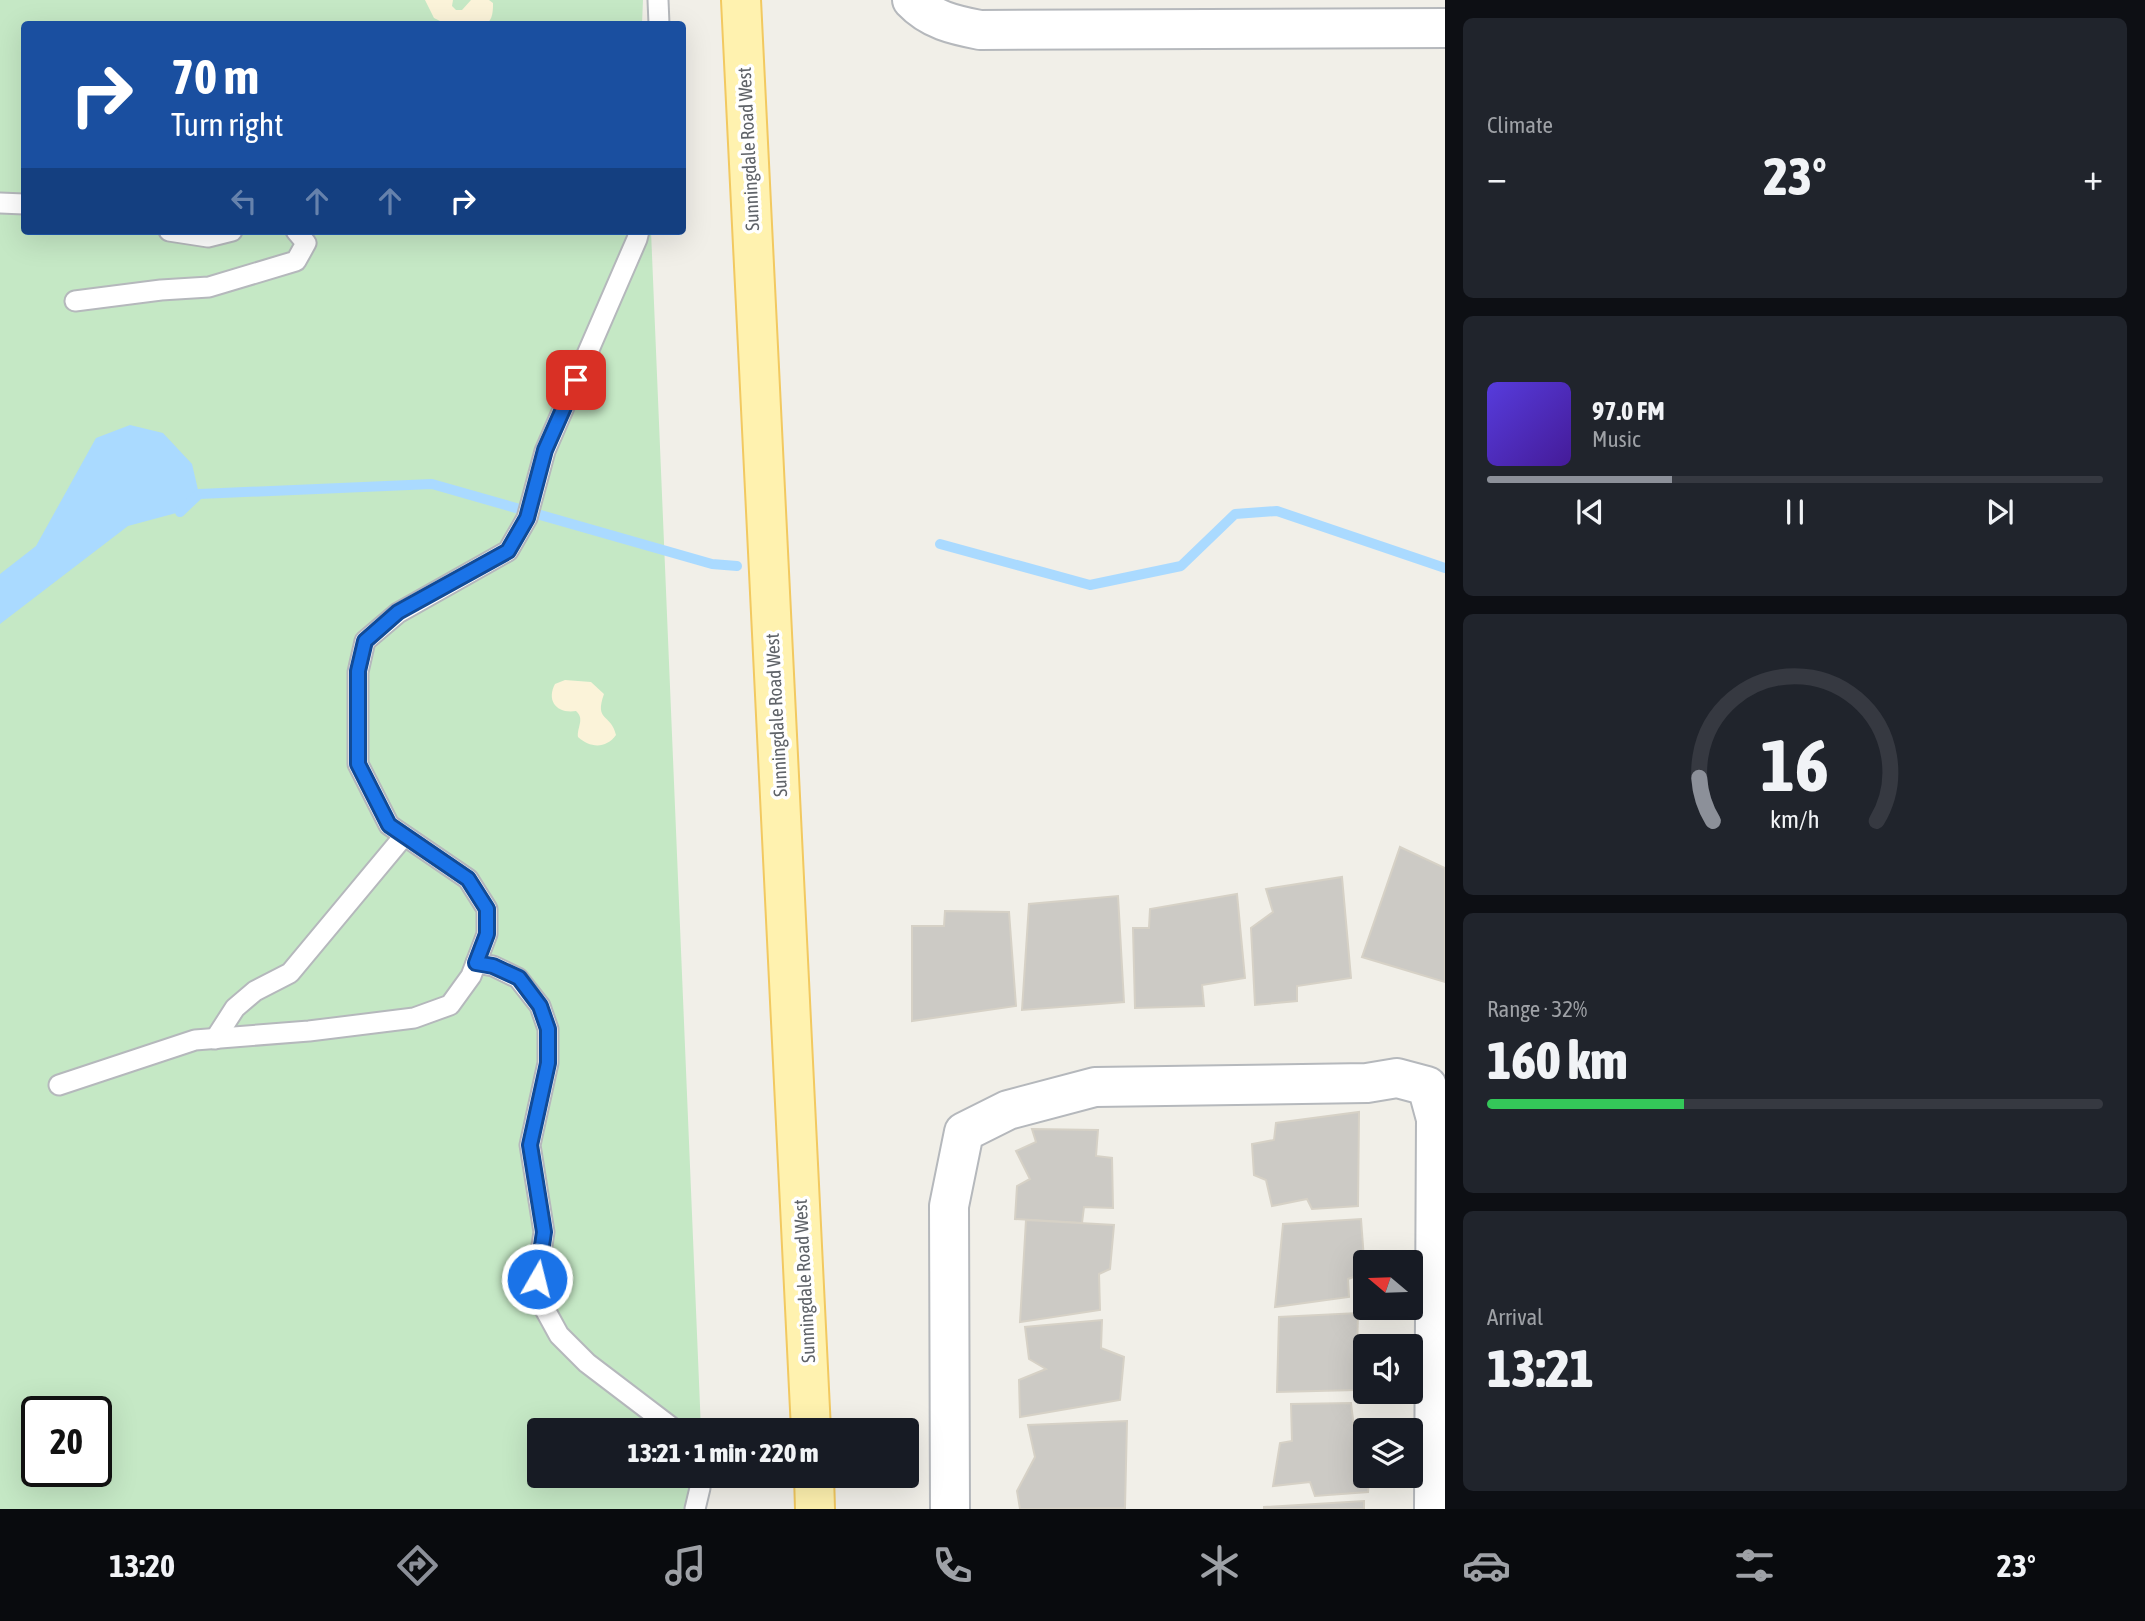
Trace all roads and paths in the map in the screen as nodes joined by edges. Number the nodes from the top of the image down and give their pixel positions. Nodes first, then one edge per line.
1 (658, 0) edge
2 (741, 0) edge
3 (912, 0) edge
4 (660, 21) edge
5 (1445, 29) edge
6 (0, 203) edge
7 (21, 204) edge
8 (195, 235) edge
9 (216, 235) edge
10 (299, 235) edge
11 (638, 235) edge
12 (75, 301) dead end
13 (404, 836) junction
14 (476, 963) junction
15 (215, 1039) junction
16 (59, 1085) dead end
17 (659, 1418) edge
18 (810, 1418) edge
19 (700, 1488) edge
20 (814, 1488) edge
21 (695, 1509) edge
22 (815, 1509) edge
23 (950, 1509) edge
24 (1434, 1509) edge

1 - 4 lane
2 - 18 main road, Sunningdale Road West
3 - 5 street
6 - 7 lane
8 - 9 lane
10 - 12 lane
11 - 13 lane
13 - 14 lane
13 - 15 lane
14 - 15 lane
14 - 17 lane
15 - 16 lane
19 - 21 lane
20 - 22 main road
23 - 24 street

